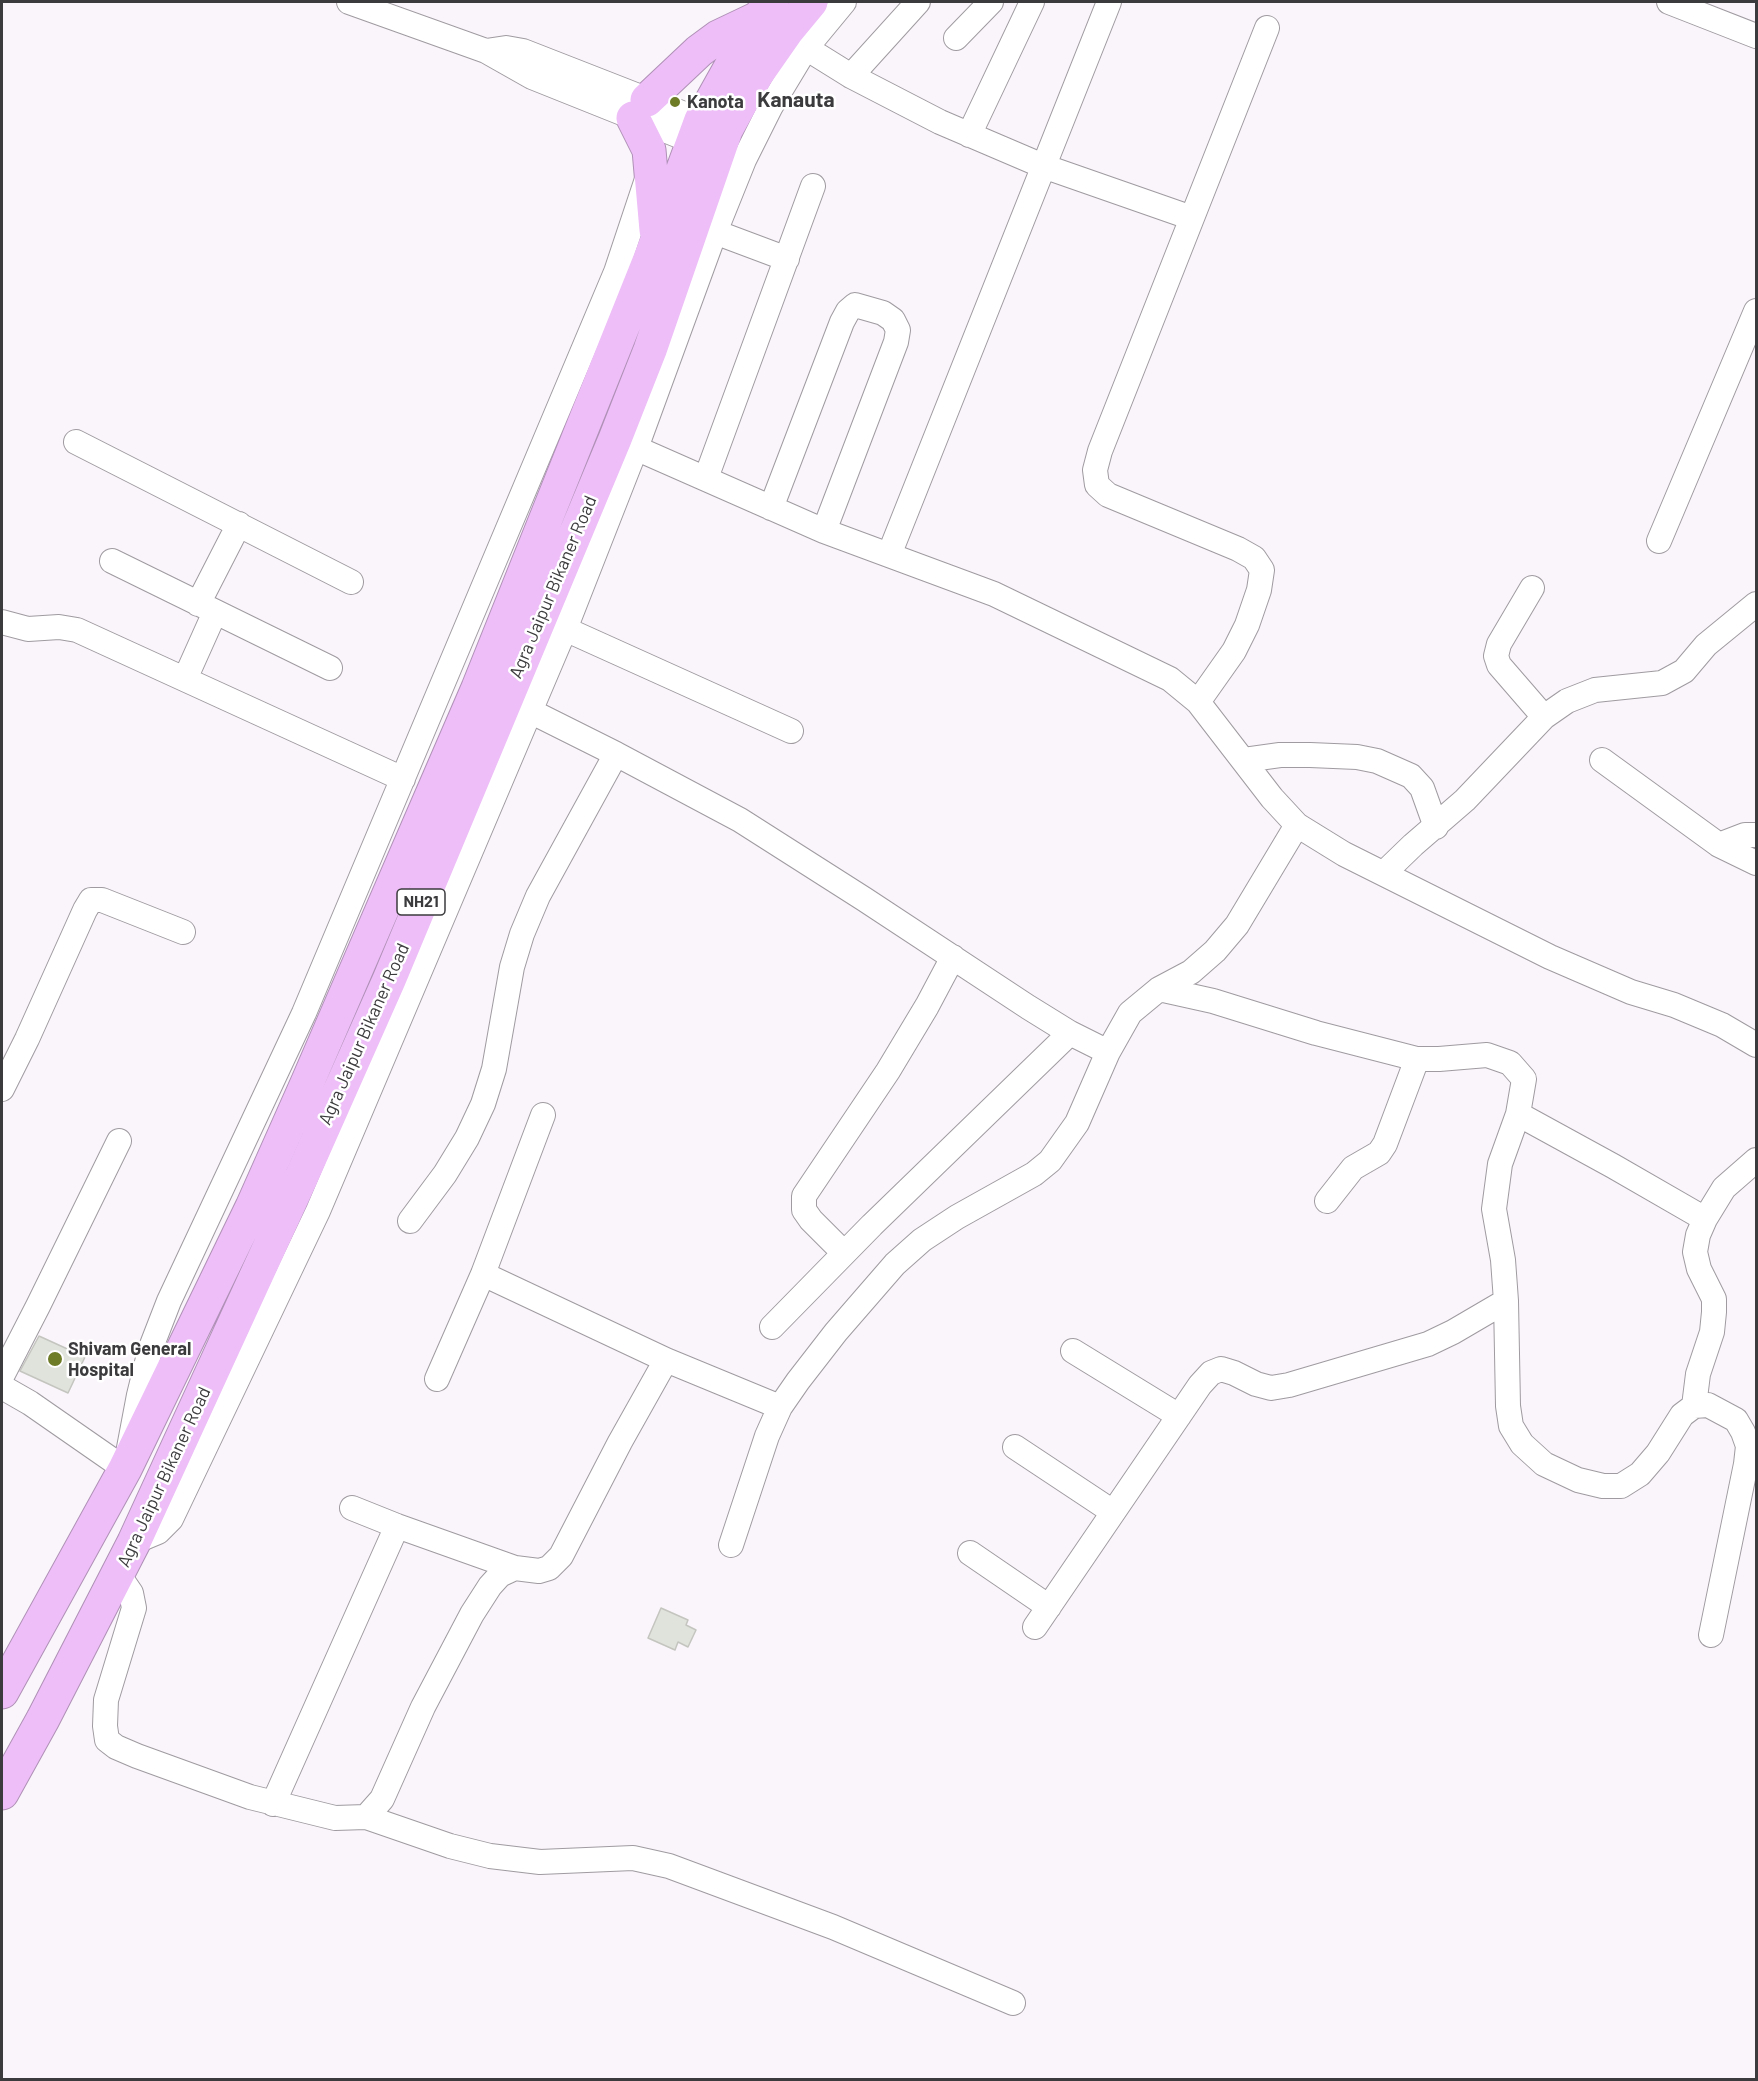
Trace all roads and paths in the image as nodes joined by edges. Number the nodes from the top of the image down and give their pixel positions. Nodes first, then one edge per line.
1 (349, 2) edge
2 (811, 2) edge
3 (844, 2) edge
4 (918, 2) edge
5 (991, 2) edge
6 (1032, 2) edge
7 (1109, 2) edge
8 (1669, 2) edge
9 (781, 25) edge
10 (1267, 28) dead end
11 (1756, 36) edge
12 (956, 38) dead end
13 (851, 76) junction
14 (640, 109) junction
15 (969, 135) junction
16 (722, 141) junction
17 (1043, 166) junction
18 (650, 171) junction
19 (813, 186) dead end
20 (1192, 218) junction
21 (715, 232) junction
22 (657, 237) junction
23 (787, 259) junction
24 (1756, 311) edge
25 (76, 442) dead end
26 (626, 443) junction
27 (706, 478) junction
28 (771, 508) junction
29 (239, 524) junction
30 (824, 531) junction
31 (1659, 541) dead end
32 (889, 555) junction
33 (112, 561) dead end
34 (351, 582) dead end
35 (1532, 588) dead end
36 (1756, 604) edge
37 (207, 608) junction
38 (2, 622) edge
39 (565, 629) junction
40 (330, 668) dead end
41 (185, 680) junction
42 (1198, 702) junction
43 (518, 705) junction
44 (1544, 717) junction
45 (791, 731) dead end
46 (616, 754) junction
47 (1244, 760) junction
48 (1602, 760) dead end
49 (403, 779) junction
50 (1297, 825) junction
51 (1436, 827) junction
52 (1756, 834) edge
53 (1719, 845) junction
54 (1756, 862) edge
55 (1384, 873) junction
56 (183, 932) dead end
57 (953, 957) junction
58 (1159, 988) junction
59 (1070, 1034) junction
60 (1756, 1045) edge
61 (1108, 1052) junction
62 (1417, 1059) junction
63 (2, 1089) edge
64 (1518, 1114) junction
65 (543, 1115) dead end
66 (119, 1141) dead end
67 (1756, 1160) edge
68 (1327, 1200) dead end
69 (1705, 1219) junction
70 (410, 1221) dead end
71 (844, 1253) junction
72 (483, 1274) junction
73 (1506, 1301) junction
74 (772, 1327) dead end
75 (1073, 1351) dead end
76 (666, 1360) junction
77 (2, 1376) edge
78 (437, 1379) dead end
79 (2, 1387) edge
80 (1694, 1406) junction
81 (780, 1407) junction
82 (1179, 1416) junction
83 (1015, 1447) dead end
84 (125, 1469) junction
85 (352, 1508) dead end
86 (1113, 1512) junction
87 (397, 1526) junction
88 (731, 1545) dead end
89 (970, 1553) dead end
90 (515, 1568) junction
91 (118, 1574) junction
92 (1049, 1606) junction
93 (1035, 1627) dead end
94 (1711, 1635) dead end
95 (2, 1692) edge
96 (2, 1793) edge
97 (273, 1804) junction
98 (366, 1817) junction
99 (1013, 2003) dead end

1 - 14 street
2 - 9 highway, Agra Jaipur Bikaner Road / NH21
3 - 9 street
4 - 13 street
5 - 12 street
6 - 15 street
7 - 17 street
8 - 11 street
9 - 13 street
9 - 14 highway
9 - 16 highway, Agra Jaipur Bikaner Road / NH21
9 - 16 street
10 - 20 street
13 - 15 street
14 - 16 street
14 - 18 highway
15 - 17 street
16 - 21 street
16 - 22 highway, Agra Jaipur Bikaner Road / NH21
16 - 26 highway, Agra Jaipur Bikaner Road / NH21
17 - 20 street
17 - 32 street
18 - 22 highway
18 - 49 street
19 - 23 street
20 - 42 street
21 - 23 street
21 - 26 street
22 - 84 highway, Agra Jaipur Bikaner Road / NH21
23 - 27 street
24 - 31 street
25 - 29 street
26 - 27 street
26 - 39 street
26 - 43 highway, Agra Jaipur Bikaner Road / NH21
27 - 28 street
28 - 30 street
28 - 30 street
29 - 34 street
29 - 37 street
30 - 32 street
32 - 42 street
33 - 37 street
35 - 44 street
36 - 44 street
37 - 40 street
37 - 41 street
38 - 41 street
39 - 43 street
39 - 45 street
41 - 49 street
42 - 47 street
43 - 46 street
43 - 91 highway, Agra Jaipur Bikaner Road / NH21
44 - 51 street
46 - 57 street
46 - 70 street
47 - 50 street
47 - 51 street
48 - 53 street
49 - 84 street
50 - 55 street
50 - 58 street
51 - 55 street
52 - 53 street
53 - 54 street
55 - 60 street
56 - 63 street
57 - 59 street
57 - 71 street
58 - 61 street
58 - 62 street
59 - 61 street
59 - 71 street
61 - 81 street
62 - 64 street
62 - 68 street
64 - 69 street
64 - 73 street
65 - 72 street
66 - 77 street
67 - 69 street
69 - 80 street
71 - 74 street
72 - 76 street
72 - 78 street
73 - 80 street
73 - 82 street
75 - 82 street
76 - 81 street
76 - 90 street
79 - 84 street
80 - 94 street
81 - 88 street
82 - 86 street
83 - 86 street
84 - 95 highway, Agra Jaipur Bikaner Road / NH21
85 - 87 street
86 - 92 street
87 - 90 street
87 - 97 street
89 - 92 street
90 - 98 street
91 - 96 highway, Agra Jaipur Bikaner Road / NH21
91 - 97 street
92 - 93 street
97 - 98 street
98 - 99 street

